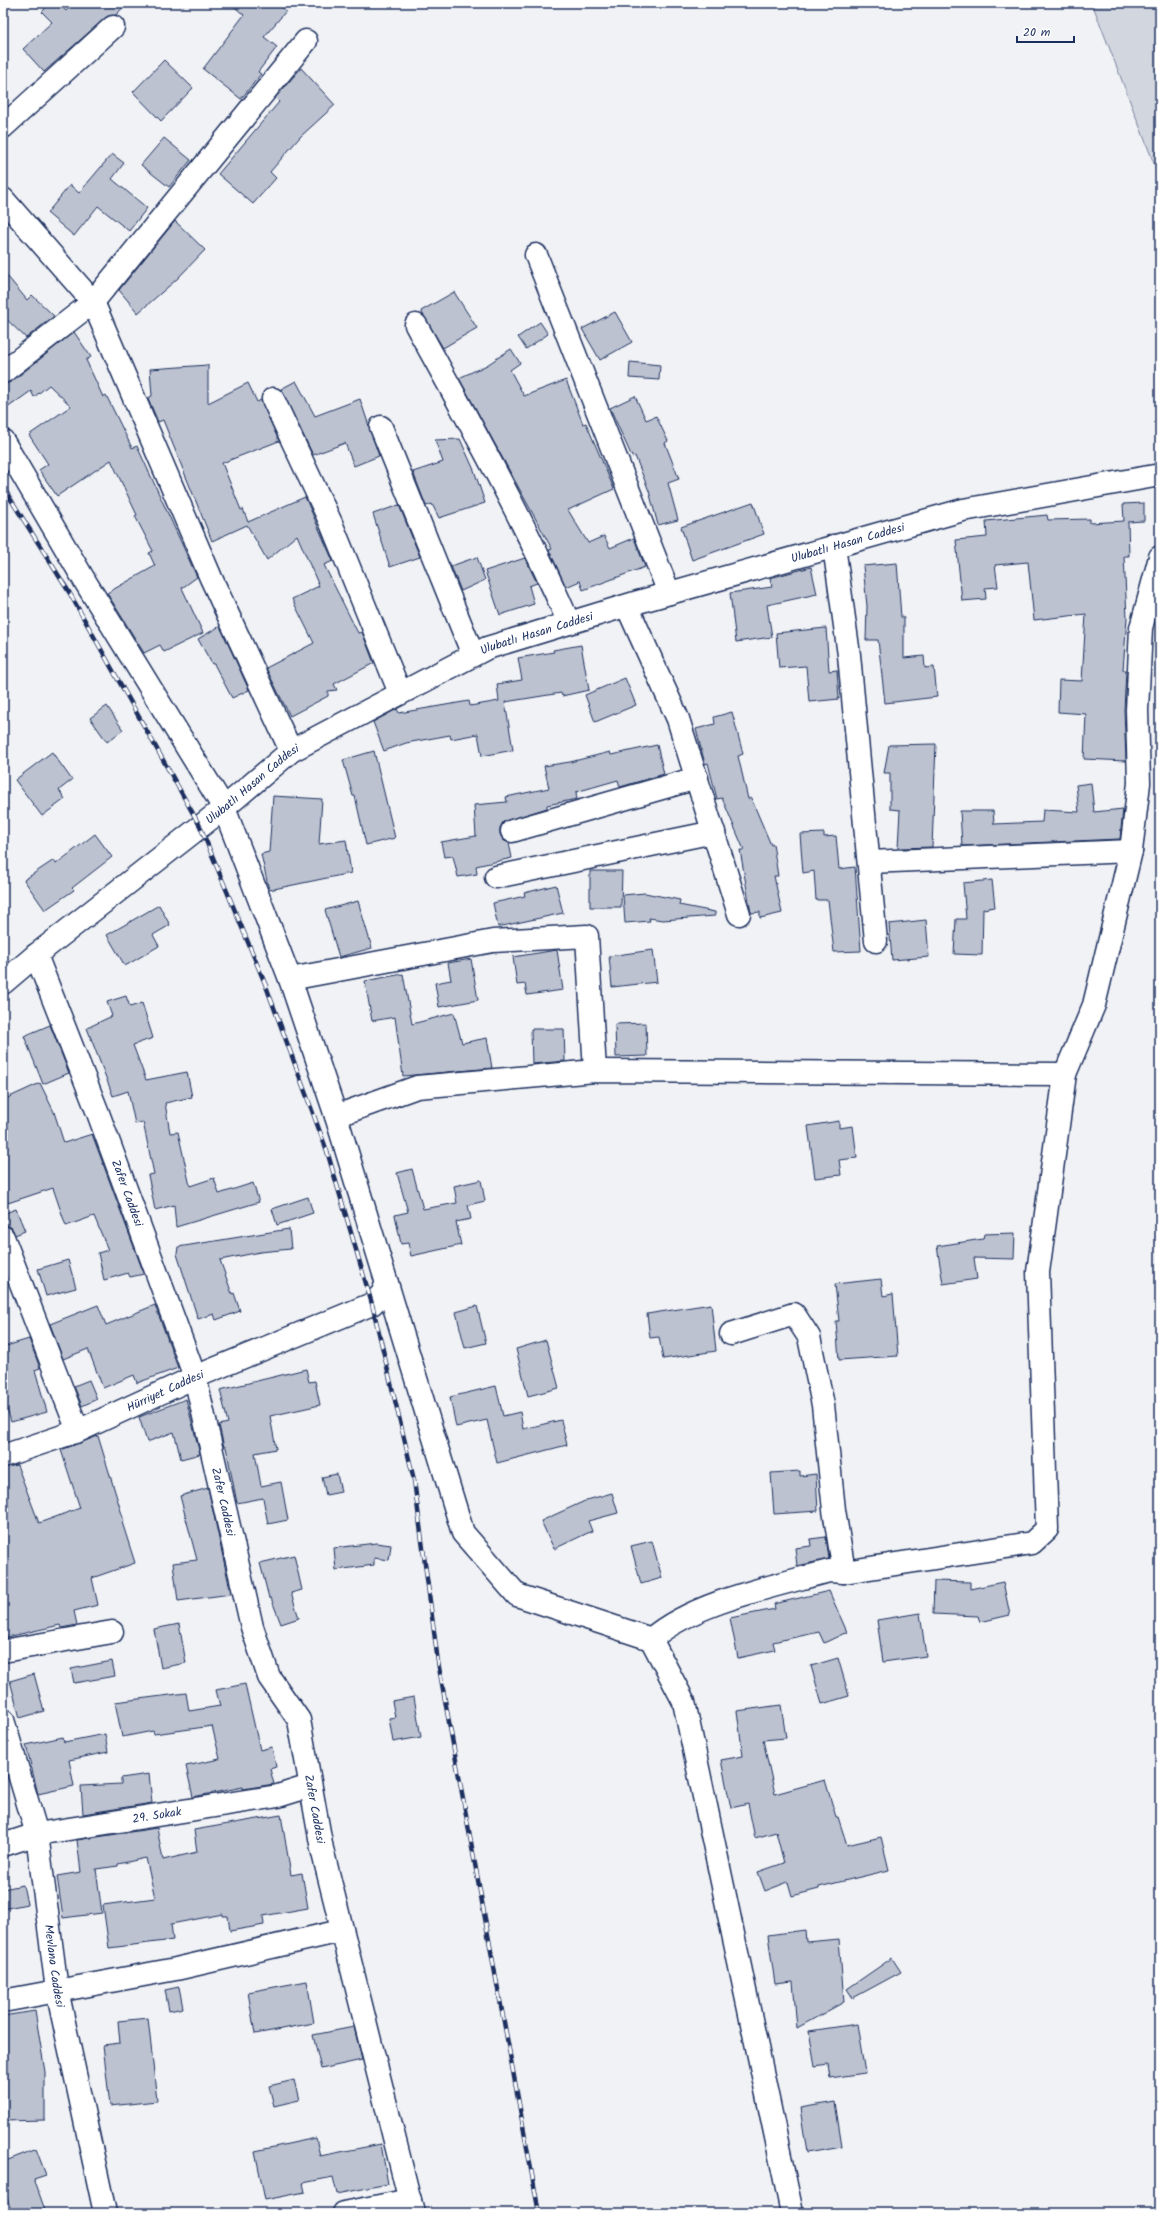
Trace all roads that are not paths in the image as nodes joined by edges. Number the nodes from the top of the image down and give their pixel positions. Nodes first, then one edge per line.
1 (113, 27) dead end
2 (306, 41) dead end
3 (3, 127) edge
4 (3, 199) edge
5 (536, 255) dead end
6 (94, 302) junction
7 (416, 325) dead end
8 (3, 372) edge
9 (274, 399) dead end
10 (381, 427) dead end
11 (3, 441) edge
12 (1160, 475) edge
13 (834, 546) junction
14 (1160, 557) edge
15 (669, 593) junction
16 (627, 606) junction
17 (569, 623) junction
18 (473, 655) junction
19 (400, 693) junction
20 (291, 751) junction
21 (698, 778) junction
22 (224, 808) junction
23 (512, 831) dead end
24 (714, 832) junction
25 (1131, 852) junction
26 (869, 862) junction
27 (496, 877) dead end
28 (739, 914) dead end
29 (876, 940) dead end
30 (36, 955) junction
31 (290, 979) junction
32 (3, 983) edge
33 (595, 1071) junction
34 (1065, 1074) junction
35 (336, 1116) junction
36 (3, 1237) edge
37 (387, 1283) junction
38 (731, 1334) dead end
39 (195, 1376) junction
40 (78, 1431) junction
41 (3, 1456) edge
42 (844, 1572) junction
43 (112, 1632) dead end
44 (651, 1639) junction
45 (3, 1651) edge
46 (3, 1720) edge
47 (310, 1786) junction
48 (37, 1834) junction
49 (3, 1845) edge
50 (341, 1930) junction
51 (57, 1990) junction
52 (3, 2001) edge
53 (412, 2207) edge
54 (105, 2213) edge
55 (344, 2213) edge
56 (792, 2213) edge

1 - 3 street
2 - 6 street
4 - 6 street
5 - 15 street
6 - 8 street
6 - 20 street
7 - 17 street
9 - 19 street
10 - 18 street
11 - 22 street
12 - 13 street, Ulubatlı Hasan Caddesi
13 - 15 street, Ulubatlı Hasan Caddesi
13 - 26 street
14 - 25 street
15 - 16 street, Ulubatlı Hasan Caddesi
16 - 17 street, Ulubatlı Hasan Caddesi
16 - 21 street
17 - 18 street, Ulubatlı Hasan Caddesi
18 - 19 street, Ulubatlı Hasan Caddesi
19 - 20 street, Ulubatlı Hasan Caddesi
20 - 22 street, Ulubatlı Hasan Caddesi
21 - 23 street
21 - 24 street
22 - 30 street, Ulubatlı Hasan Caddesi
22 - 31 street
24 - 27 street
24 - 28 street
25 - 26 street
25 - 34 street
26 - 29 street
30 - 32 street, Ulubatlı Hasan Caddesi
30 - 39 street, Zafer Caddesi
31 - 33 street
31 - 35 street
33 - 34 street
33 - 35 street
34 - 42 street
35 - 37 street
36 - 40 street
37 - 39 street, Hürriyet Caddesi
37 - 44 street
38 - 42 street
39 - 40 street, Hürriyet Caddesi
39 - 47 street, Zafer Caddesi
40 - 41 street, Hürriyet Caddesi
42 - 44 street
43 - 45 street
44 - 56 street
46 - 48 street, Mevlana Caddesi
47 - 48 street, 29. Sokak
47 - 50 street, Zafer Caddesi
48 - 49 street, 29. Sokak
48 - 51 street, Mevlana Caddesi
50 - 51 street
50 - 53 street, Zafer Caddesi
51 - 52 street
51 - 54 street, Mevlana Caddesi
53 - 55 street

